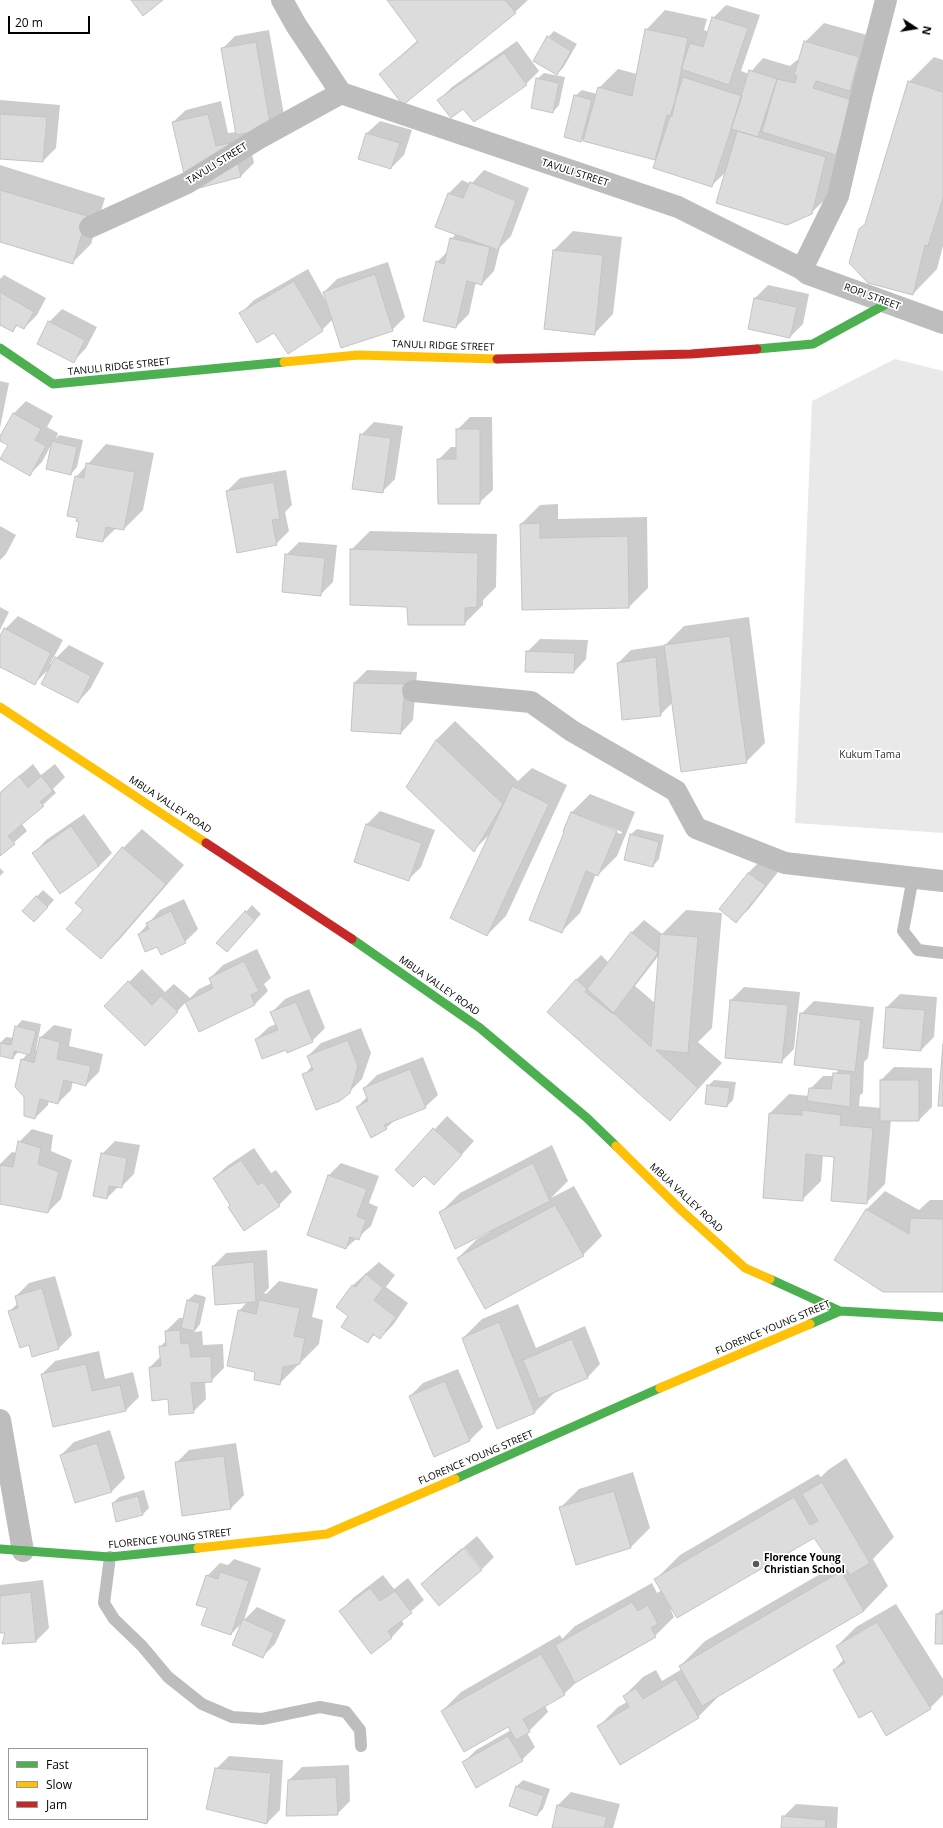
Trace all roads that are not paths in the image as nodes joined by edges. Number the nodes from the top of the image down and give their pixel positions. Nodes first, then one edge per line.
1 (282, 0) edge
2 (886, 0) edge
3 (341, 93) junction
4 (90, 227) dead end
5 (802, 270) junction
6 (888, 303) junction
7 (943, 323) edge
8 (0, 348) edge
9 (413, 691) dead end
10 (0, 707) edge
11 (913, 877) junction
12 (943, 881) edge
13 (943, 953) edge
14 (840, 1311) junction
15 (943, 1317) edge
16 (0, 1420) edge
17 (0, 1549) edge
18 (23, 1551) junction
19 (110, 1557) junction
20 (361, 1746) dead end

1 - 3 street
2 - 5 street
3 - 4 street, TAVULI STREET
3 - 5 street, TAVULI STREET
5 - 6 street, ROPI STREET
6 - 7 street, ROPI STREET
6 - 8 street, TANULI RIDGE STREET
9 - 11 street
10 - 14 street, MBUA VALLEY ROAD
11 - 12 street
11 - 13 lane
14 - 15 street, FLORENCE YOUNG STREET
14 - 19 street, FLORENCE YOUNG STREET
16 - 18 street
17 - 18 street, FLORENCE YOUNG STREET
18 - 19 street, FLORENCE YOUNG STREET
19 - 20 lane

